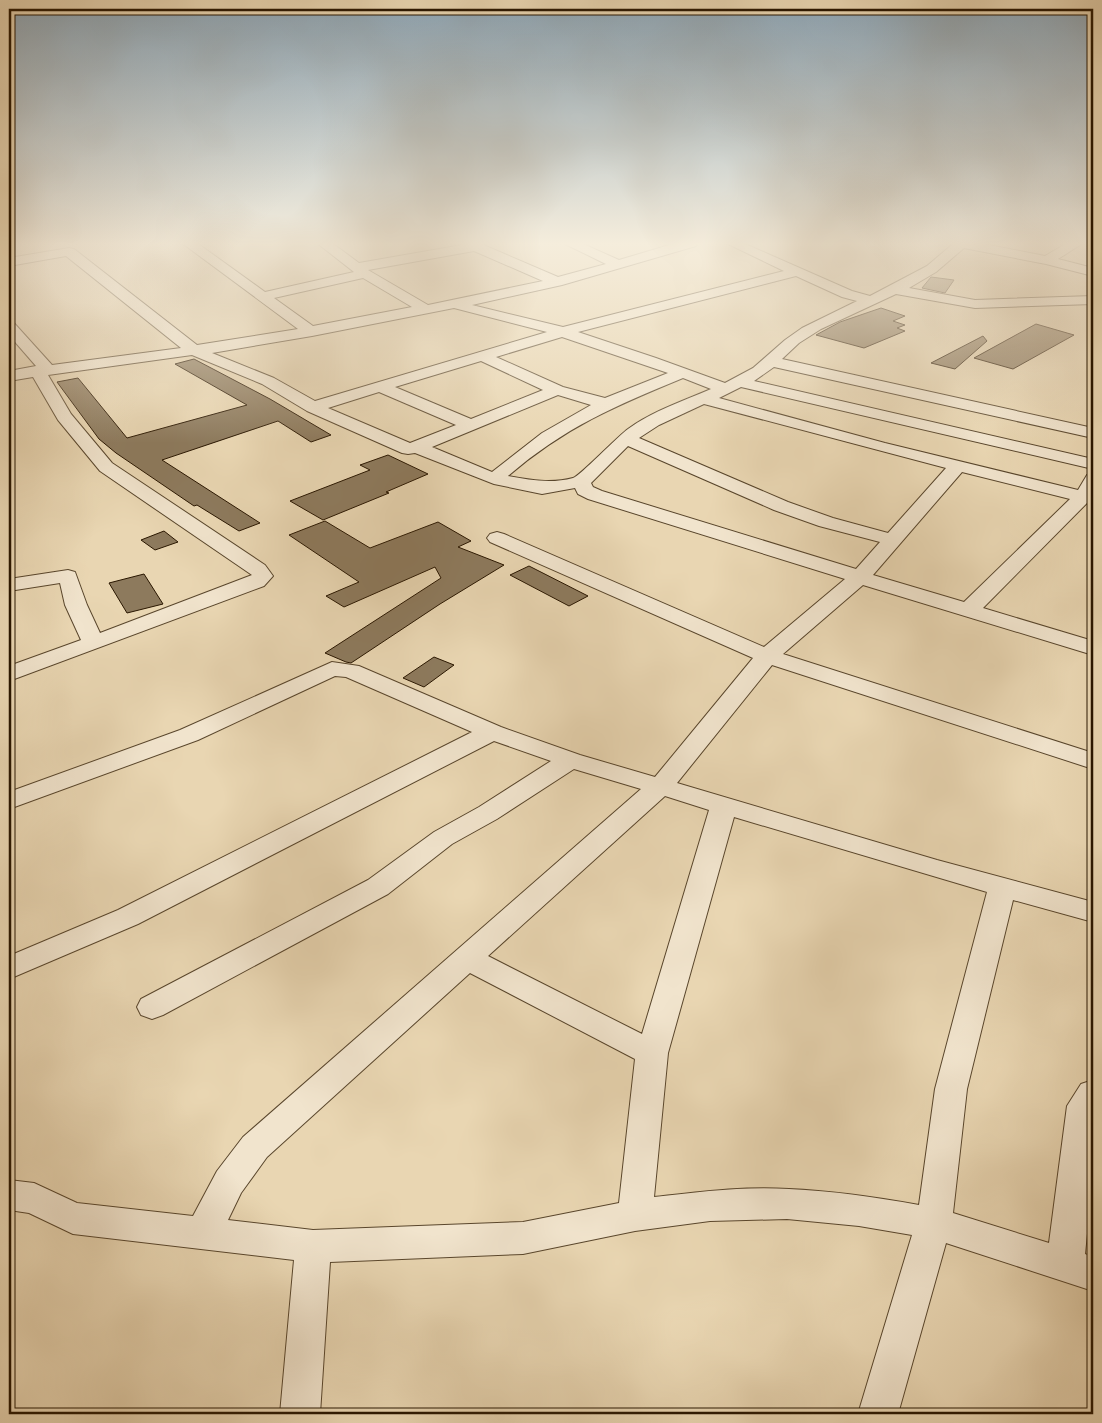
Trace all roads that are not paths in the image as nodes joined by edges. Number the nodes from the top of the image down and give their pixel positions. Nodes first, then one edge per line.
1 (142, 309) edge
2 (282, 309) edge
3 (430, 309) edge
4 (471, 309) edge
5 (650, 309) edge
6 (849, 309) edge
7 (427, 310) joint
8 (9, 326) edge
9 (312, 332) junction
10 (562, 332) junction
11 (195, 351) junction
12 (482, 356) junction
13 (773, 362) junction
14 (42, 370) junction
15 (682, 373) junction
16 (9, 376) edge
17 (380, 386) junction
18 (732, 386) junction
19 (557, 390) junction
20 (705, 399) junction
21 (606, 404) junction
22 (313, 407) junction
23 (471, 425) junction
24 (1093, 433) edge
25 (627, 439) junction
26 (417, 447) junction
27 (1093, 464) edge
28 (958, 466) junction
29 (494, 479) junction
30 (1093, 479) edge
31 (581, 482) junction
32 (1088, 498) edge
33 (496, 538) dead end
34 (893, 540) junction
35 (859, 578) junction
36 (9, 586) edge
37 (968, 610) junction
38 (94, 643) junction
39 (1093, 648) edge
40 (767, 656) junction
41 (9, 674) edge
42 (492, 732) junction
43 (571, 760) junction
44 (1093, 761) edge
45 (661, 786) junction
46 (9, 801) edge
47 (724, 805) junction
48 (1002, 887) junction
49 (1093, 912) edge
50 (466, 958) junction
51 (9, 968) edge
52 (152, 1007) dead end
53 (652, 1053) junction
54 (1093, 1093) edge
55 (9, 1195) edge
56 (635, 1215) junction
57 (934, 1223) junction
58 (202, 1233) junction
59 (314, 1246) junction
60 (1079, 1270) edge
61 (300, 1414) edge
62 (878, 1414) edge

1 - 11 street
2 - 9 street
3 - 7 street
4 - 10 street
5 - 10 street
6 - 13 street
7 - 9 street
8 - 14 street
9 - 11 street
10 - 12 street
10 - 15 street
11 - 14 street
11 - 22 street
12 - 17 street
12 - 19 street
13 - 18 street
13 - 24 street
14 - 16 street
14 - 38 street
15 - 18 street
15 - 21 street
17 - 22 street
17 - 23 street
18 - 20 street
18 - 27 street
19 - 21 street
19 - 23 street
20 - 25 street
20 - 28 street
21 - 29 street
22 - 26 street
23 - 26 street
25 - 31 street
25 - 34 street
26 - 29 street
28 - 32 street
28 - 34 street
29 - 31 street
30 - 32 street
31 - 35 street
32 - 37 street
33 - 40 street
34 - 35 street
35 - 37 street
35 - 40 street
36 - 38 street
37 - 39 street
38 - 41 street
40 - 44 street
40 - 45 street
42 - 43 street
42 - 46 street
42 - 51 street
43 - 45 street
43 - 52 street
45 - 47 street
45 - 50 street
47 - 48 street
47 - 53 street
48 - 49 street
48 - 57 street
50 - 53 street
50 - 58 street
53 - 56 street
54 - 60 street
55 - 58 street
56 - 57 street
56 - 59 street
57 - 60 street
57 - 62 street
58 - 59 street
59 - 61 street

